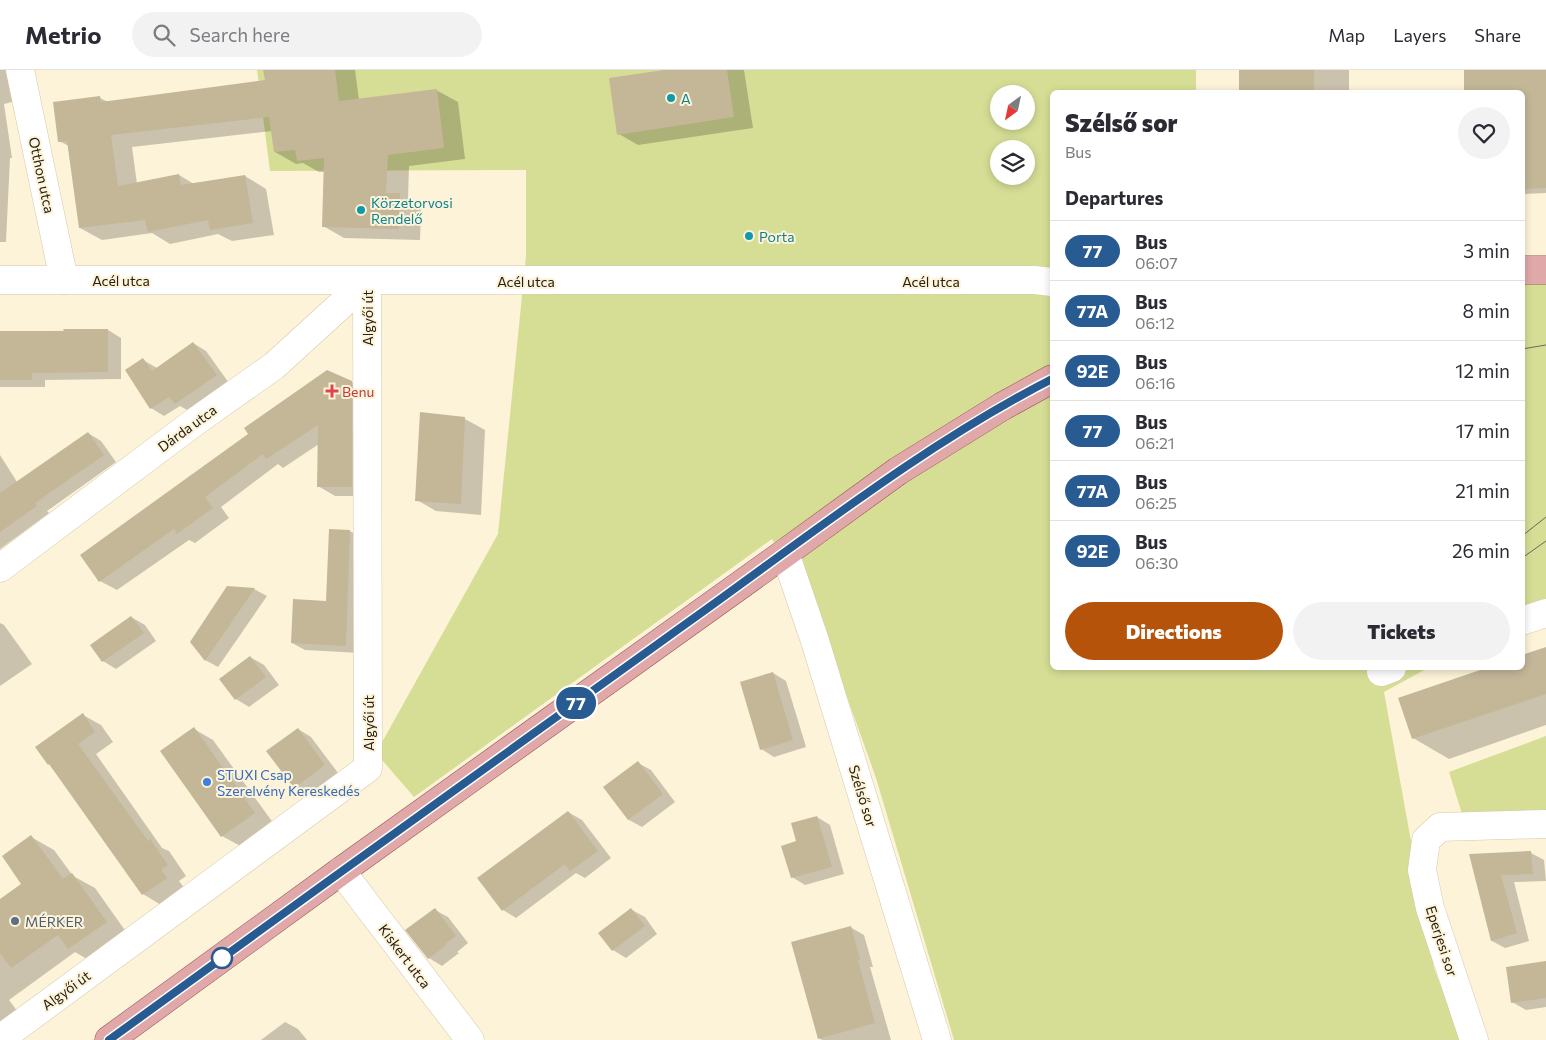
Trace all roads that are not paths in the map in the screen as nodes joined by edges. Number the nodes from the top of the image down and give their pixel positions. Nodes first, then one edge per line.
1 (20, 70) edge
2 (1525, 270) edge
3 (1546, 270) edge
4 (0, 280) edge
5 (64, 280) junction
6 (367, 281) junction
7 (1050, 282) edge
8 (1050, 380) edge
9 (785, 553) junction
10 (0, 568) edge
11 (1546, 613) edge
12 (1525, 620) edge
13 (1546, 824) edge
14 (341, 871) junction
15 (0, 1039) edge
16 (109, 1040) edge
17 (470, 1040) edge
18 (937, 1040) edge
19 (1474, 1040) edge

1 - 5 street, Otthon utca
2 - 3 main road
4 - 5 street, Acél utca
5 - 6 street, Acél utca
6 - 7 street, Acél utca
6 - 10 street, Dárda utca
6 - 15 street, Algyői út
8 - 9 main road
9 - 14 main road
9 - 18 street, Szélső sor
11 - 12 street
13 - 19 street, Eperjesi sor
14 - 16 main road
14 - 17 street, Kiskert utca

